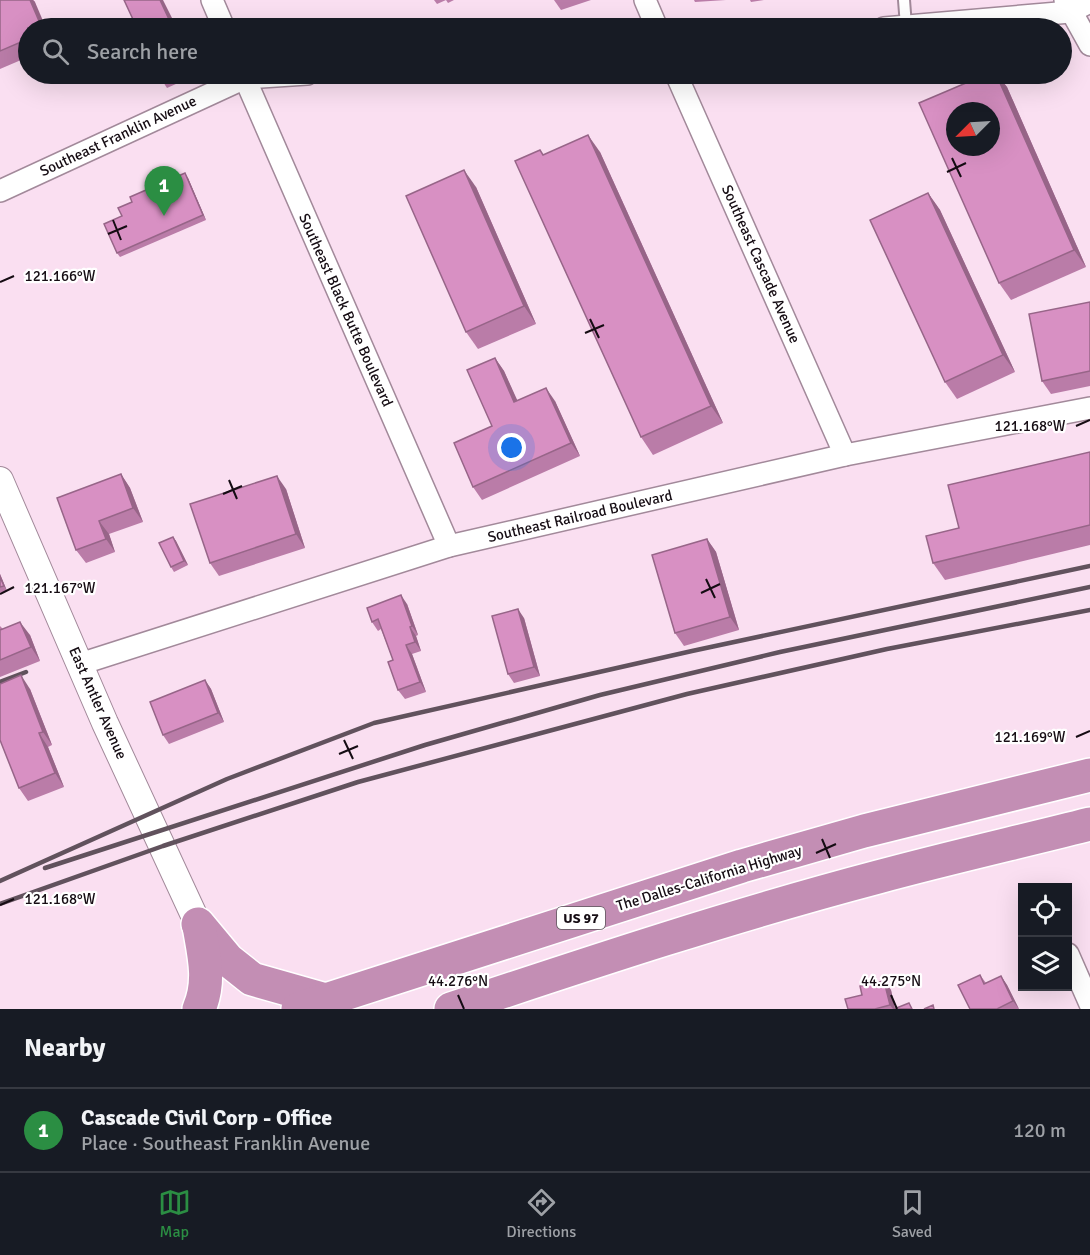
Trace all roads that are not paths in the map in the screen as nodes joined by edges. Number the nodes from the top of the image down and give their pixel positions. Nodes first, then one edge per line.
1 (212, 0) edge
2 (645, 0) edge
3 (904, 0) edge
4 (1090, 2) edge
5 (1067, 6) edge
6 (220, 18) edge
7 (653, 18) edge
8 (905, 18) edge
9 (970, 18) edge
10 (1090, 45) edge
11 (227, 84) edge
12 (247, 84) edge
13 (680, 84) edge
14 (0, 191) edge
15 (1090, 408) edge
16 (845, 455) junction
17 (0, 480) edge
18 (6, 512) edge
19 (449, 546) junction
20 (80, 664) junction
21 (1090, 775) edge
22 (1090, 824) edge
23 (198, 924) junction
24 (1072, 963) edge
25 (312, 1004) edge
26 (1090, 1004) edge
27 (199, 1009) edge
28 (451, 1009) edge

1 - 6 street
2 - 7 street
3 - 8 lane
4 - 5 street
5 - 9 street
5 - 10 street
11 - 14 street, Southeast Franklin Avenue
12 - 19 street, Southeast Black Butte Boulevard
13 - 16 street, Southeast Cascade Avenue
15 - 16 street, Southeast Railroad Boulevard
16 - 19 street, Southeast Railroad Boulevard
17 - 18 street, East Antler Avenue
18 - 20 street, East Antler Avenue
19 - 20 street, Southeast Railroad Boulevard
20 - 23 street, East Antler Avenue
21 - 25 highway, The Dalles-California Highway / US 97
22 - 28 highway
23 - 25 highway
23 - 27 highway
24 - 26 street

